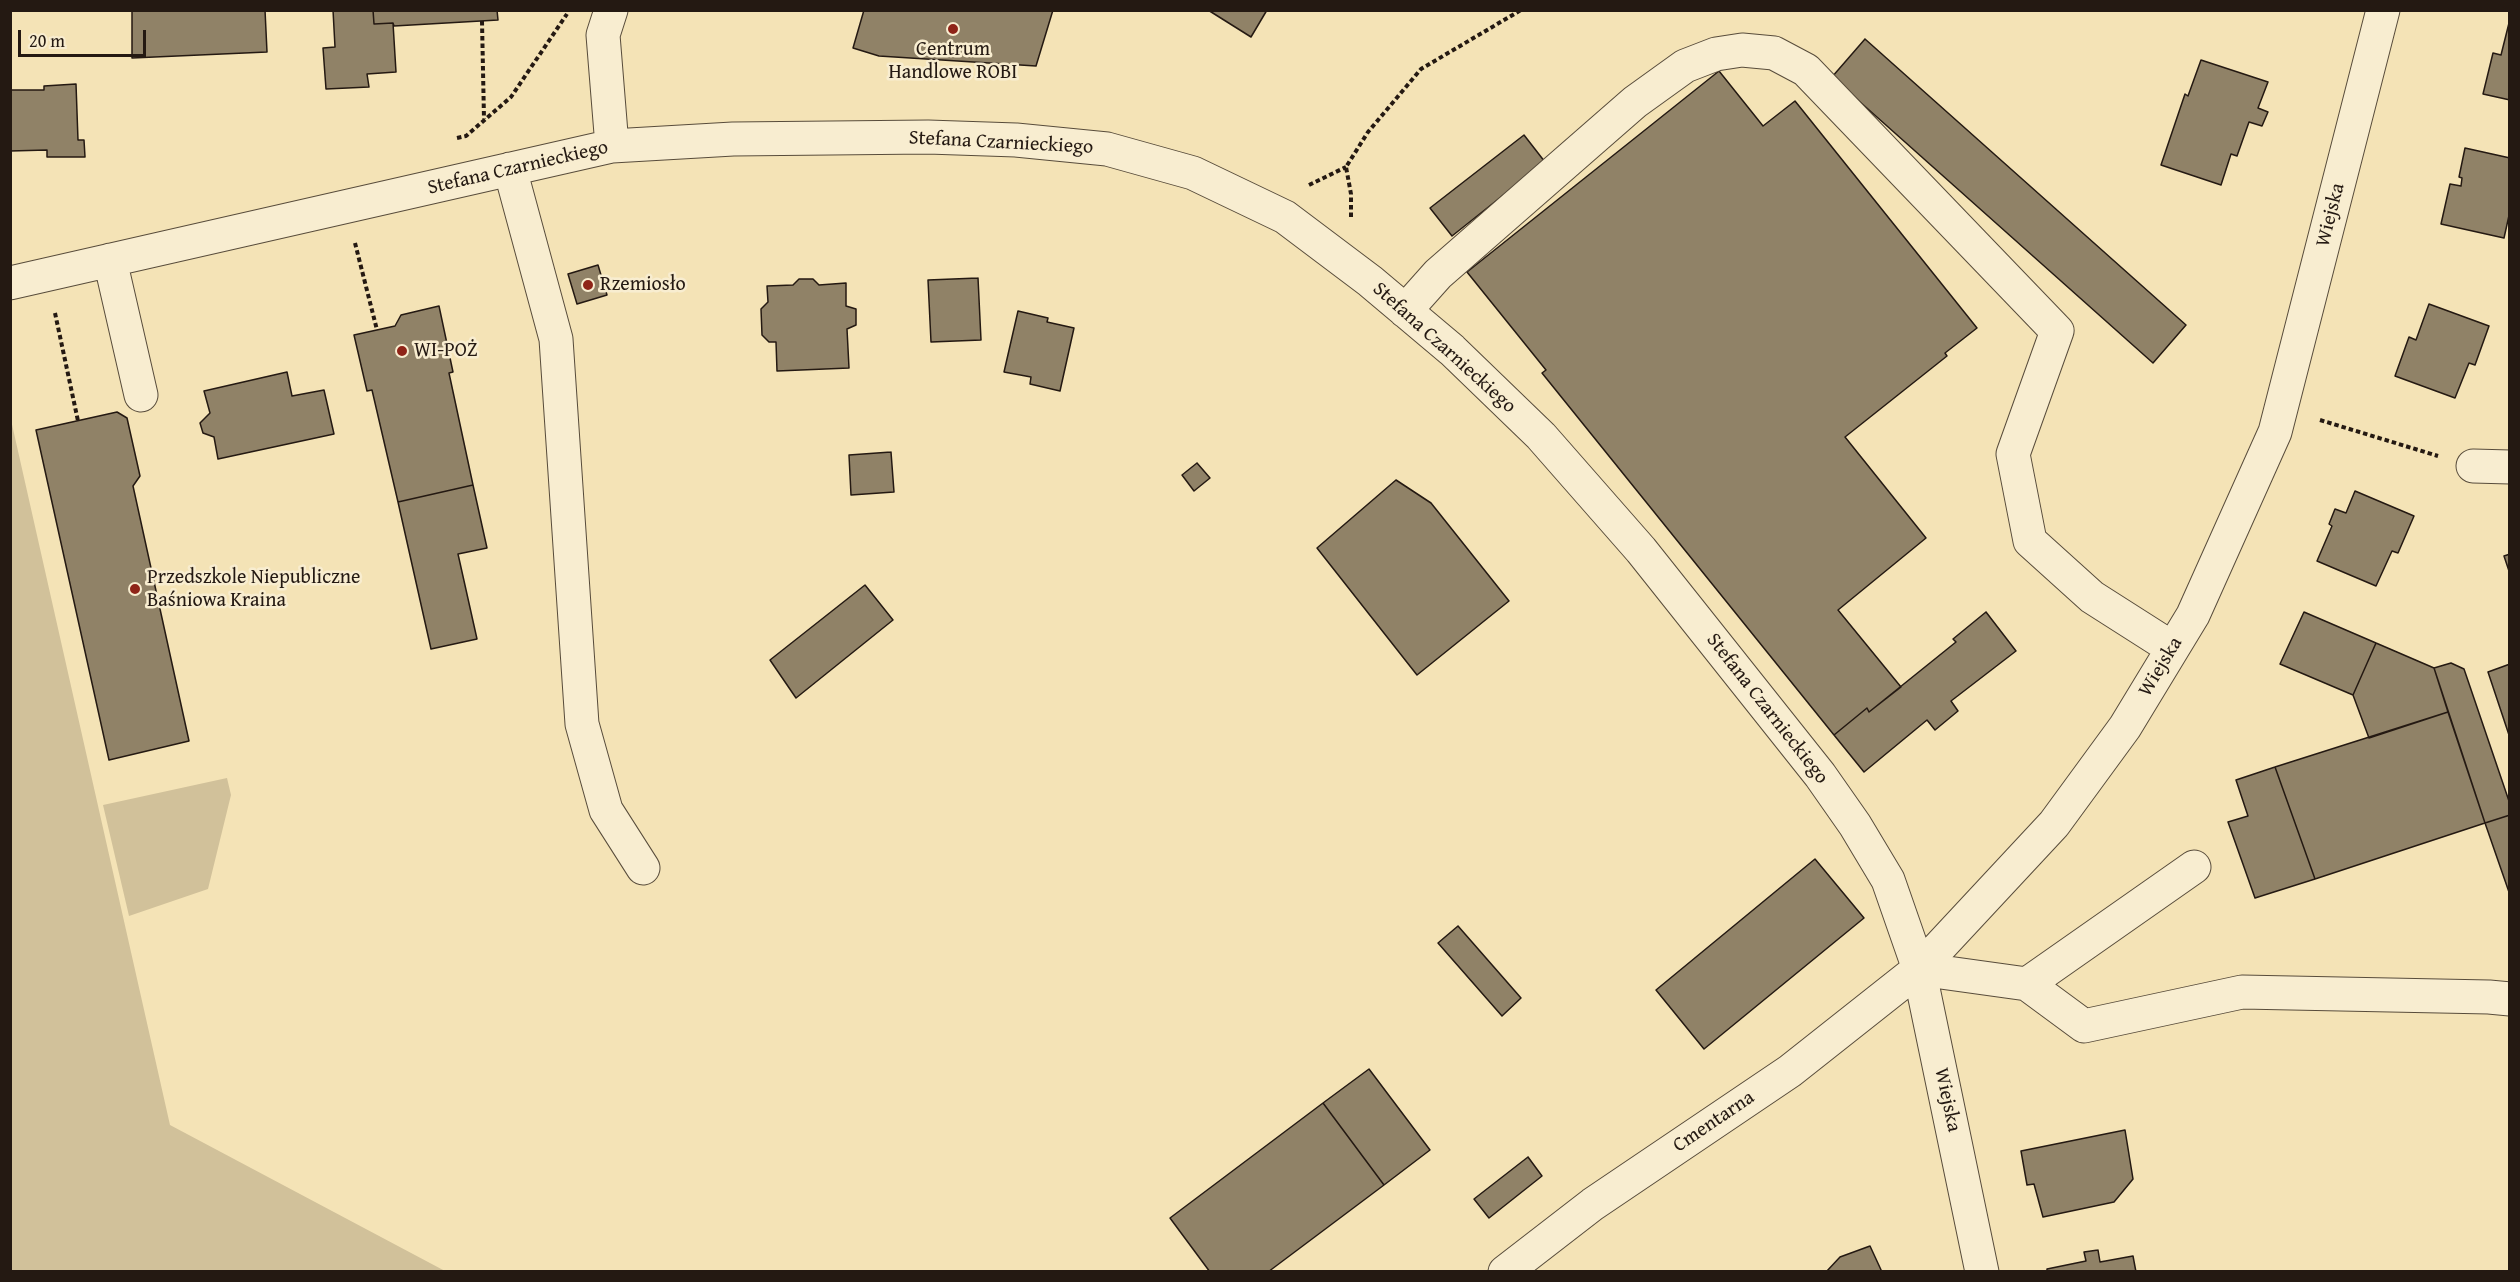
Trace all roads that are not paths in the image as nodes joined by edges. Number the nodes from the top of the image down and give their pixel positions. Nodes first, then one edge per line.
1 (611, 10) edge
2 (2383, 10) edge
3 (612, 146) junction
4 (510, 169) junction
5 (110, 260) junction
6 (10, 283) edge
7 (1405, 311) junction
8 (141, 395) dead end
9 (2473, 466) road end
10 (2510, 467) edge
11 (2172, 648) junction
12 (2194, 867) dead end
13 (643, 868) dead end
14 (1919, 969) junction
15 (2027, 984) junction
16 (2510, 999) edge
17 (1505, 1272) edge
18 (1982, 1272) edge

1 - 3 street
2 - 11 street, Wiejska
3 - 4 street, Stefana Czarnieckiego
3 - 7 street, Stefana Czarnieckiego
4 - 5 street, Stefana Czarnieckiego
4 - 13 street
5 - 6 street, Stefana Czarnieckiego
5 - 8 street
7 - 11 street
7 - 14 street, Stefana Czarnieckiego
9 - 10 street
11 - 14 street, Wiejska
12 - 15 street
14 - 15 street
14 - 17 street, Cmentarna
14 - 18 street, Wiejska
15 - 16 street

